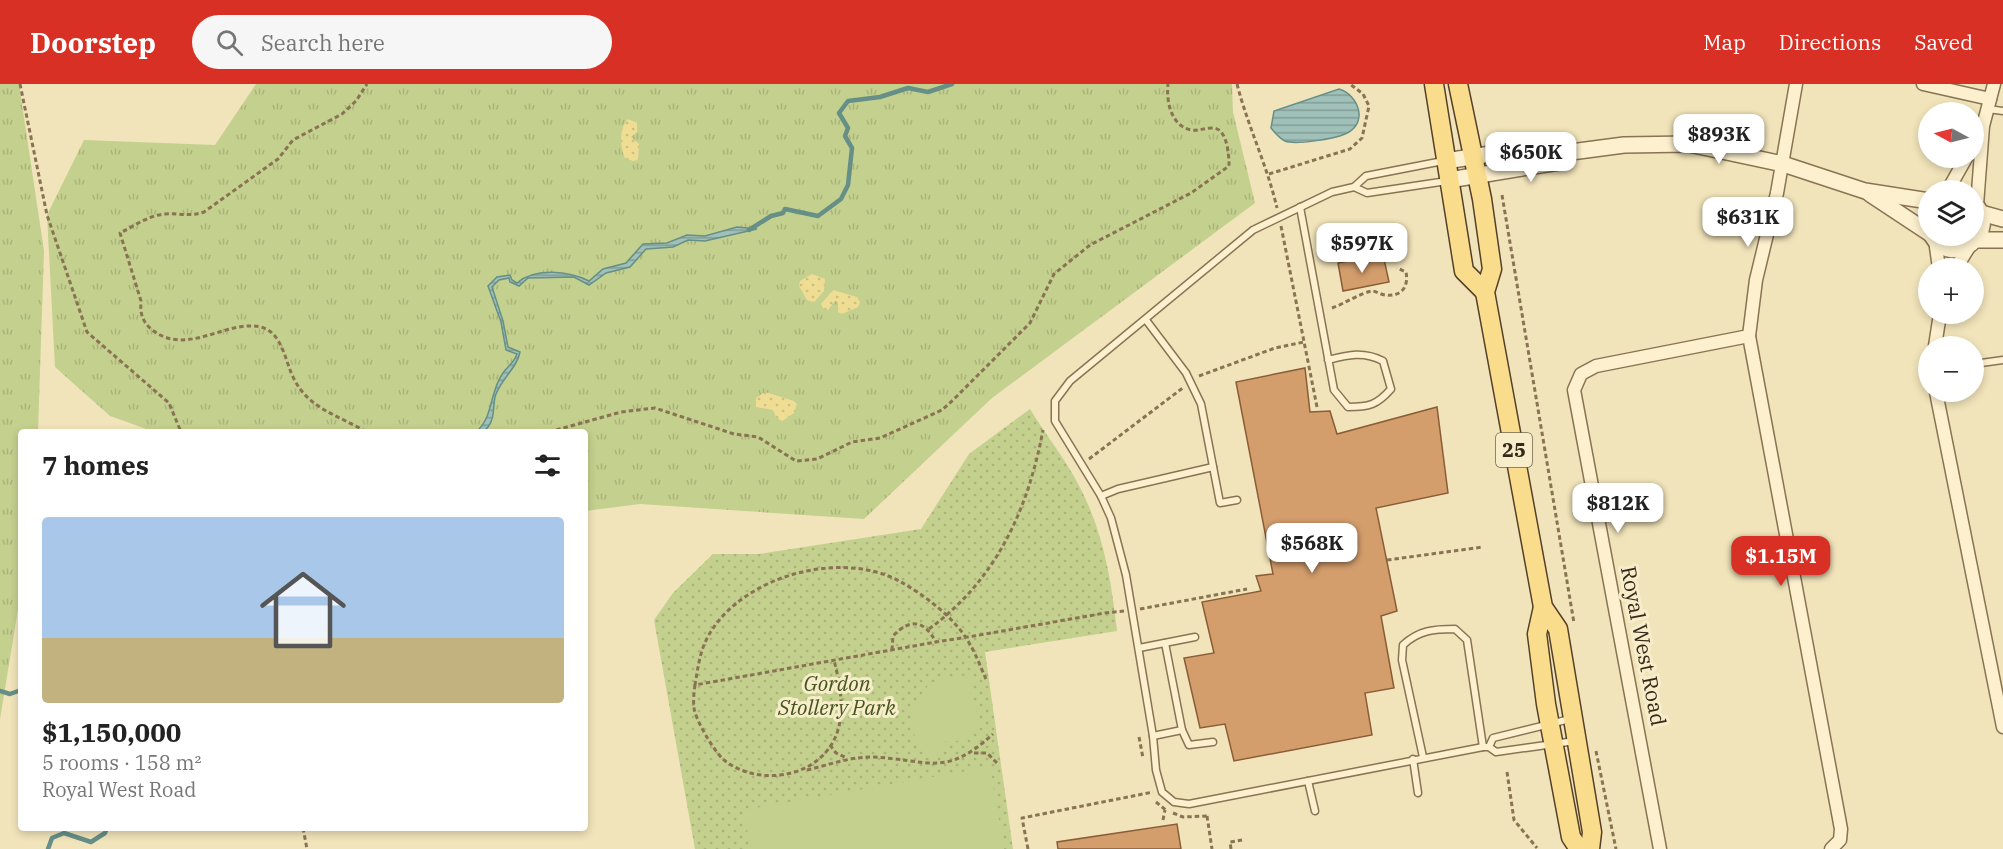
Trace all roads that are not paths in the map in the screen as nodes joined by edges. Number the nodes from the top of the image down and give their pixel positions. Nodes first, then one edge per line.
1 (1434, 84) edge
2 (1458, 84) edge
3 (1796, 84) edge
4 (1923, 84) edge
5 (1994, 84) edge
6 (1989, 104) junction
7 (2003, 111) edge
8 (1984, 122) edge
9 (1571, 152) junction
10 (1473, 156) junction
11 (1446, 161) junction
12 (1783, 164) junction
13 (1476, 174) junction
14 (1449, 180) junction
15 (1354, 187) junction
16 (1865, 191) junction
17 (1918, 199) edge
18 (1300, 207) junction
19 (1984, 210) edge
20 (2003, 219) edge
21 (1918, 226) edge
22 (2003, 240) edge
23 (1984, 242) edge
24 (1944, 246) edge
25 (1968, 246) edge
26 (1485, 292) junction
27 (1146, 320) junction
28 (1749, 336) junction
29 (1328, 360) junction
30 (2003, 360) edge
31 (1984, 363) edge
32 (1938, 402) edge
33 (1213, 467) junction
34 (1101, 496) junction
35 (1237, 500) dead end
36 (1544, 608) junction
37 (1195, 637) dead end
38 (1165, 643) junction
39 (1138, 648) junction
40 (1572, 719) junction
41 (1550, 723) junction
42 (2003, 727) edge
43 (1182, 730) junction
44 (1153, 736) junction
45 (1213, 741) dead end
46 (1576, 741) junction
47 (1555, 745) junction
48 (1486, 747) junction
49 (1422, 757) junction
50 (1413, 759) junction
51 (1308, 781) junction
52 (1418, 793) dead end
53 (1315, 811) dead end
54 (1579, 849) edge
55 (1590, 849) edge
56 (1660, 849) edge
57 (1832, 849) edge

1 - 11 main road
2 - 10 main road, 25
3 - 12 street
4 - 6 street
5 - 6 street
6 - 7 lane
6 - 8 street
9 - 10 street
9 - 12 street
9 - 13 street
10 - 11 street
10 - 13 main road, 25
11 - 14 main road
11 - 15 lane
12 - 16 street
12 - 28 street
13 - 14 street
13 - 26 main road, 25
14 - 15 lane
14 - 26 main road
15 - 18 lane
16 - 17 street
16 - 21 street
18 - 27 lane
18 - 29 lane
19 - 20 street
22 - 23 street
24 - 25 street
26 - 36 main road, 25
27 - 33 lane
27 - 34 lane
28 - 56 street, Royal West Road
28 - 57 street
29 - 29 lane
30 - 31 lane
32 - 42 street
33 - 34 lane
33 - 35 lane
34 - 39 lane
36 - 40 main road, 25
36 - 41 main road, 25
37 - 38 lane
38 - 39 lane
38 - 43 lane
39 - 44 lane
40 - 41 lane
40 - 46 main road, 25
41 - 47 main road, 25
41 - 48 lane
43 - 44 lane
43 - 45 lane
44 - 51 lane
46 - 47 lane
46 - 55 main road, 25
47 - 48 lane
47 - 54 main road, 25
48 - 49 lane
48 - 49 lane
49 - 50 lane
50 - 51 lane
50 - 52 lane
51 - 53 lane

